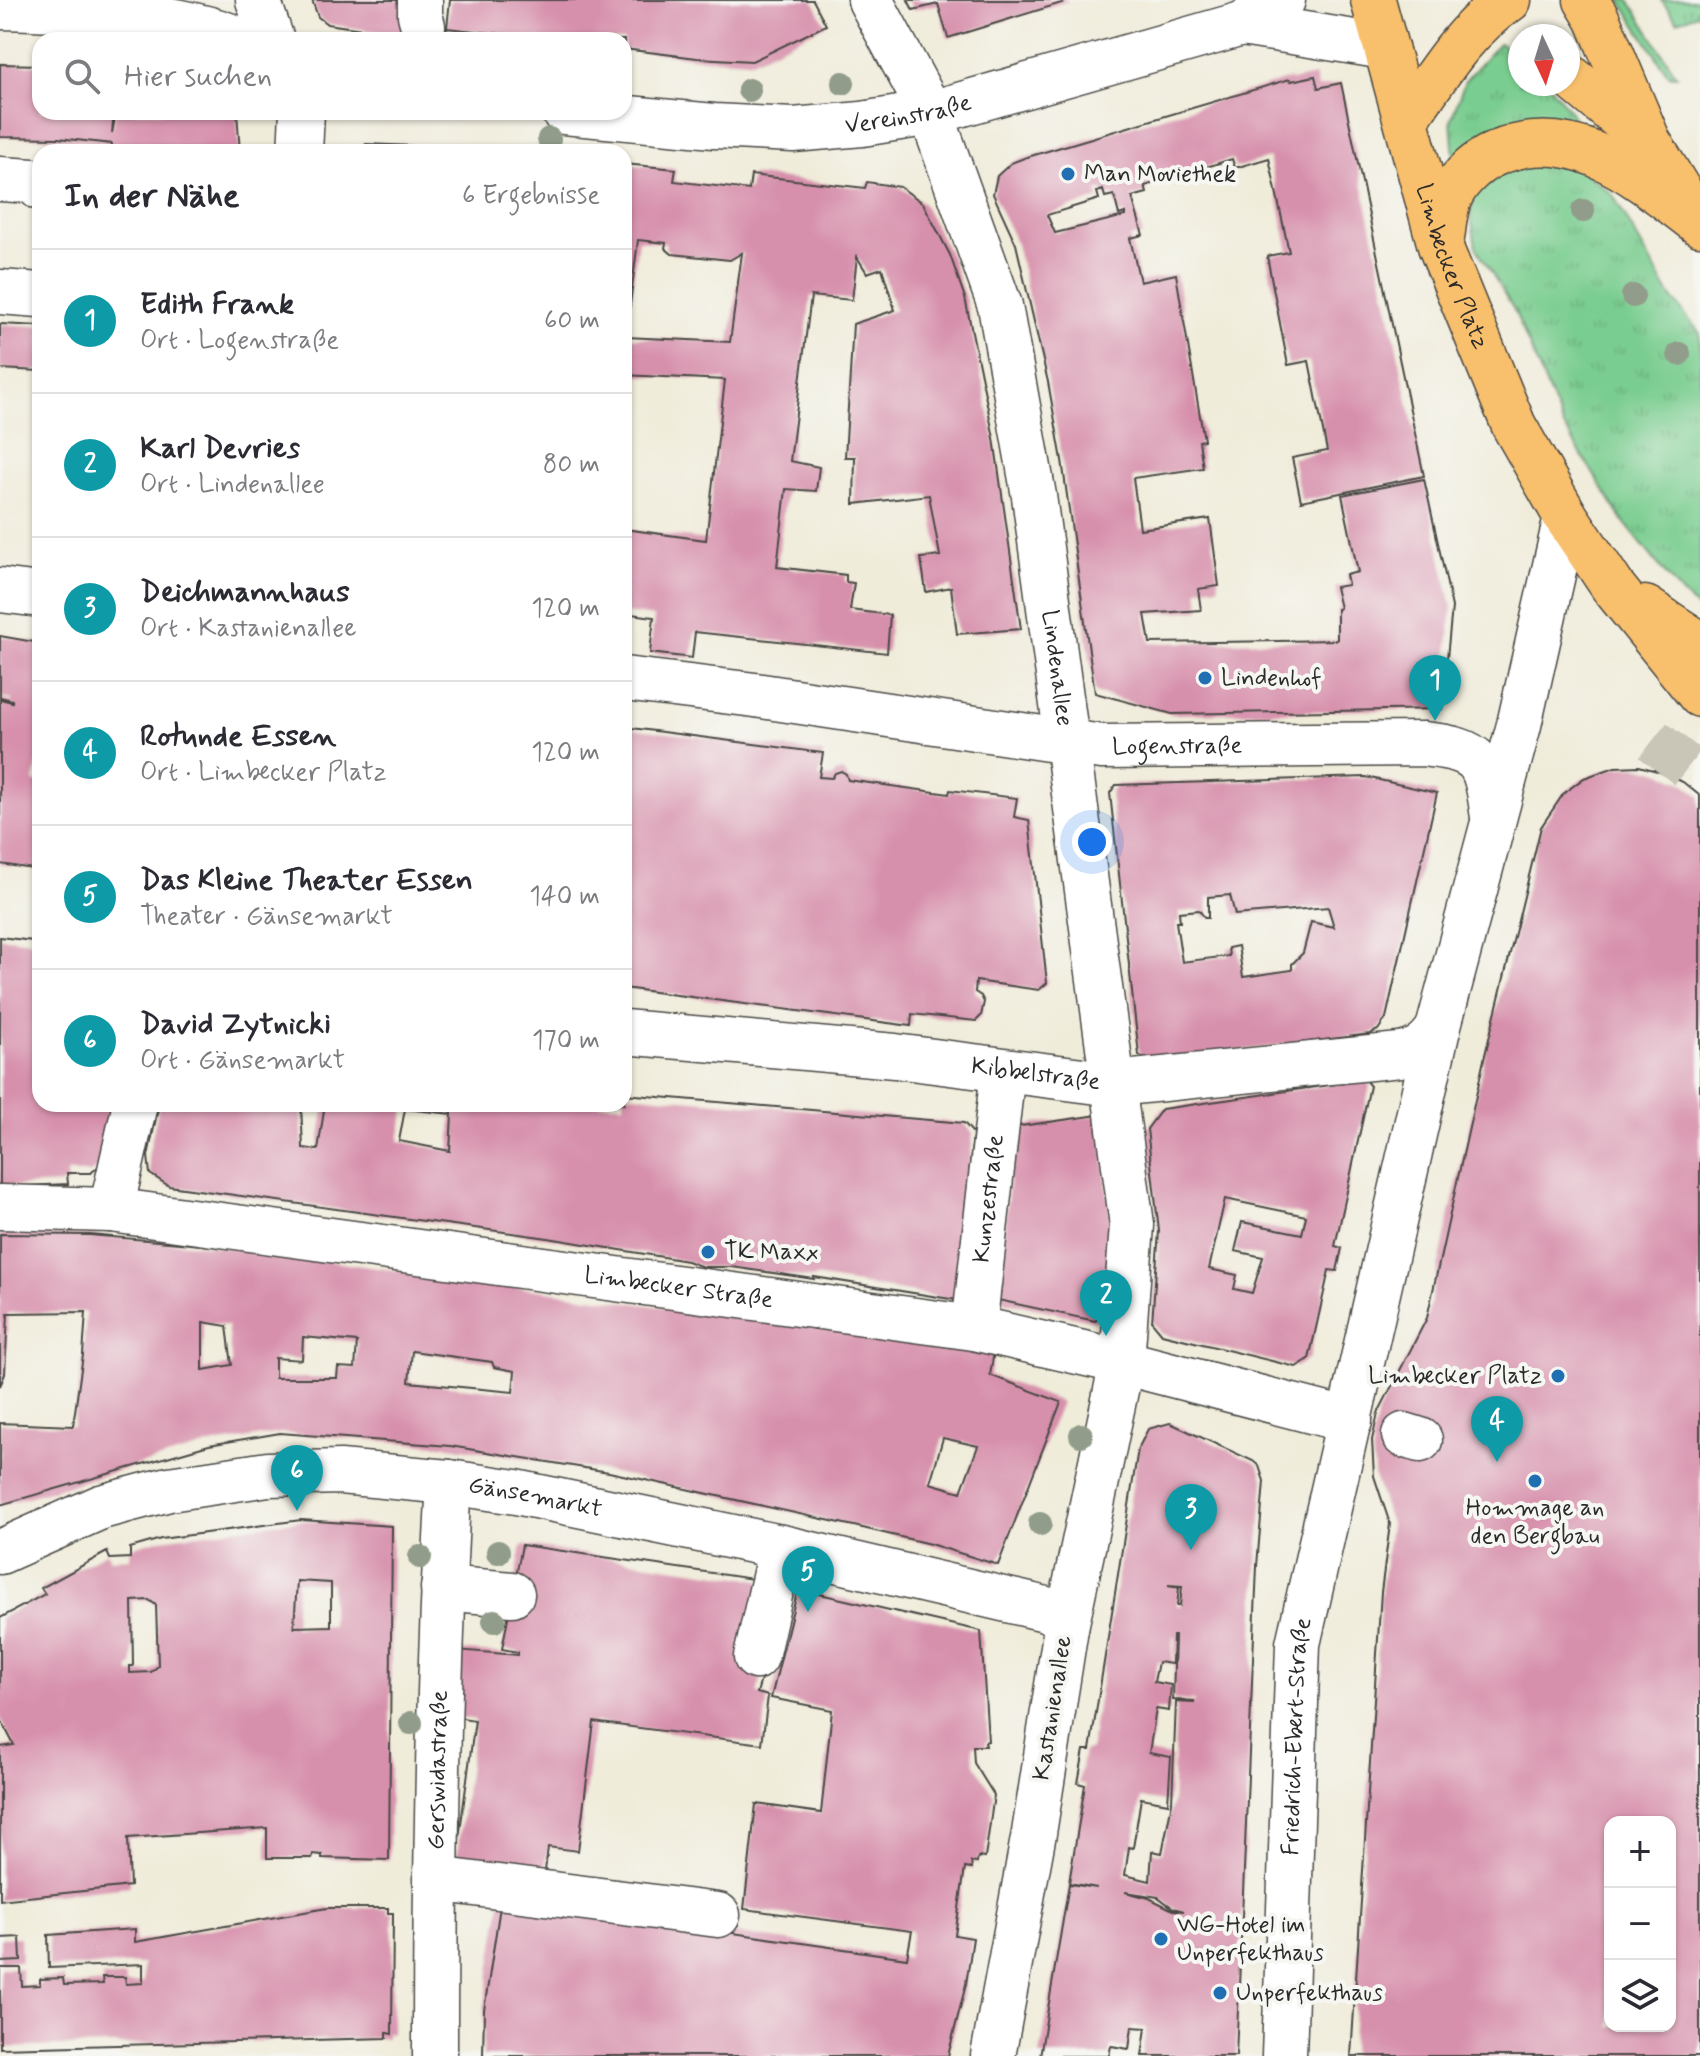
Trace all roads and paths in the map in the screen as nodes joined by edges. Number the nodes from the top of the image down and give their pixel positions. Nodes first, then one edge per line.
1 (258, 0) edge
2 (870, 0) edge
3 (1283, 0) edge
4 (1373, 0) edge
5 (1586, 0) edge
6 (0, 7) edge
7 (119, 8) edge
8 (1499, 12) edge
9 (1242, 24) junction
10 (214, 32) edge
11 (269, 32) edge
12 (1385, 47) junction
13 (1580, 85) edge
14 (931, 113) junction
15 (632, 118) edge
16 (302, 120) edge
17 (1406, 120) junction
18 (1649, 142) junction
19 (300, 144) edge
20 (0, 179) edge
21 (32, 181) edge
22 (1700, 223) edge
23 (1440, 246) junction
24 (0, 292) edge
25 (32, 294) edge
26 (1566, 517) junction
27 (1613, 587) junction
28 (0, 590) edge
29 (32, 594) edge
30 (1700, 644) edge
31 (632, 680) edge
32 (1700, 695) edge
33 (1067, 740) junction
34 (1494, 821) junction
35 (1438, 1029) junction
36 (632, 1033) edge
37 (1003, 1071) junction
38 (1114, 1084) junction
39 (133, 1112) edge
40 (0, 1207) edge
41 (111, 1210) junction
42 (974, 1328) junction
43 (1122, 1362) junction
44 (1350, 1421) junction
45 (449, 1482) junction
46 (781, 1547) junction
47 (0, 1552) edge
48 (512, 1594) dead end
49 (442, 1603) junction
50 (1066, 1628) junction
51 (755, 1645) dead end
52 (435, 1879) junction
53 (718, 1915) dead end
54 (435, 2056) edge
55 (993, 2056) edge
56 (1284, 2056) edge

1 - 11 street
2 - 14 street, Lindenallee
3 - 9 street, Vereinstraße
4 - 12 main road, Limbecker Platz
5 - 18 main road
6 - 7 street
7 - 10 street
8 - 17 main road
9 - 12 street, Vereinstraße
9 - 14 street, Vereinstraße
12 - 17 main road, Limbecker Platz
13 - 18 main road
14 - 15 street, Vereinstraße
14 - 33 street, Lindenallee
16 - 19 street
17 - 23 main road, Limbecker Platz
18 - 22 main road
20 - 21 street
22 - 23 main road
23 - 26 main road, Limbecker Platz
24 - 25 street
26 - 27 main road, Limbecker Platz
26 - 34 street
27 - 30 main road
27 - 32 main road, Limbecker Platz
28 - 29 street
31 - 33 street, Logenstraße
33 - 34 street, Logenstraße
33 - 38 street, Lindenallee
34 - 35 street
35 - 38 street, Kibbelstraße
35 - 44 street, Friedrich-Ebert-Straße
36 - 37 street, Kibbelstraße
37 - 38 street, Kibbelstraße
37 - 42 street, Kunzestraße
38 - 43 street, Lindenallee
39 - 41 street
40 - 41 street, Limbecker Straße
41 - 42 street, Limbecker Straße
42 - 43 street, Limbecker Straße
43 - 44 street, Limbecker Straße
43 - 50 street, Kastanienallee
44 - 56 street, Friedrich-Ebert-Straße
45 - 46 street, Gänsemarkt
45 - 47 street, Gänsemarkt
45 - 49 street, Gerswidastraße
46 - 50 street, Gänsemarkt
46 - 51 street
48 - 49 street
49 - 52 street, Gerswidastraße
50 - 55 street, Kastanienallee
52 - 53 street
52 - 54 street, Gerswidastraße

